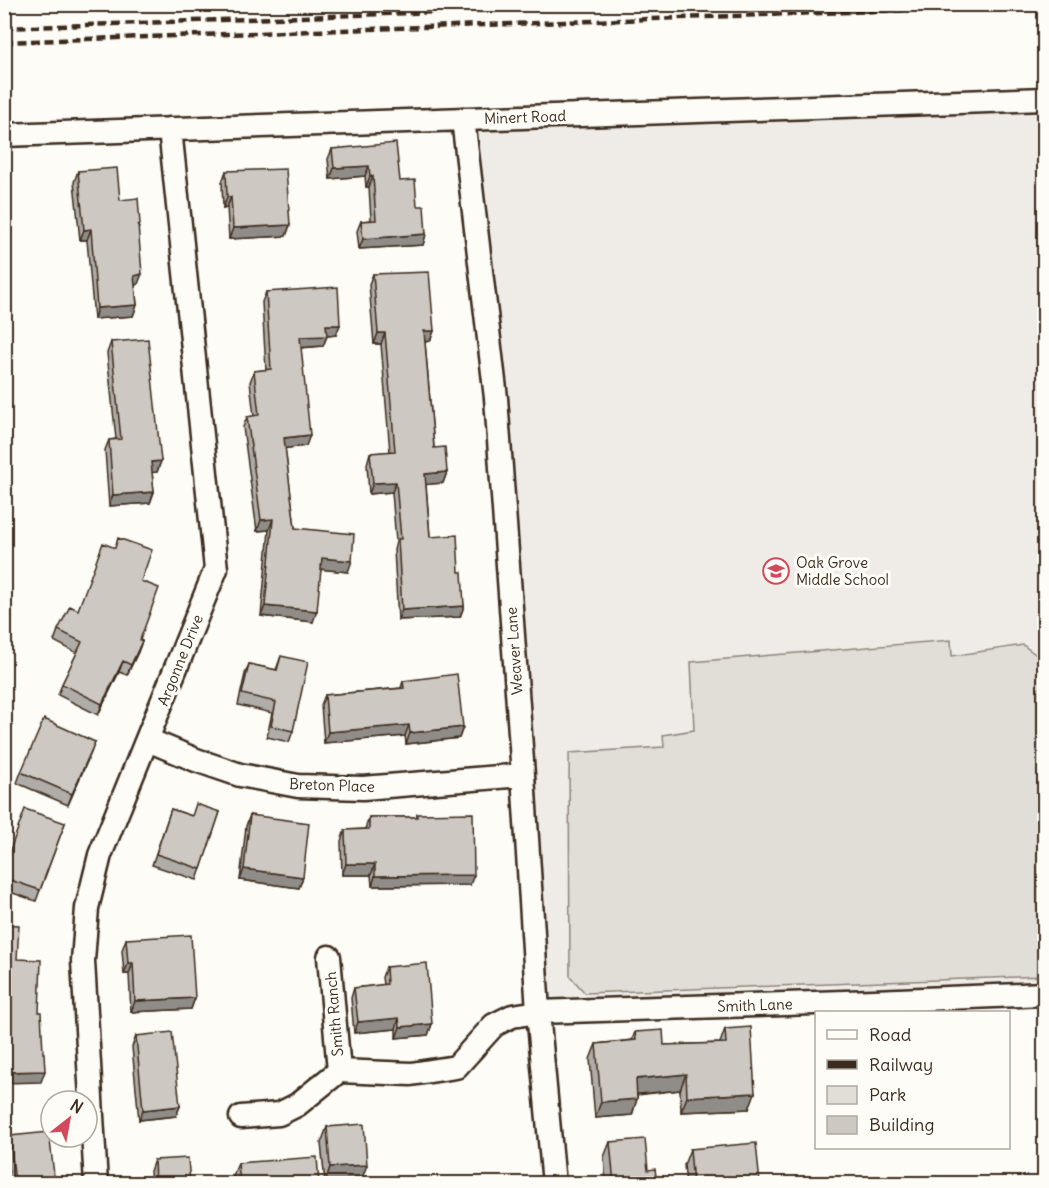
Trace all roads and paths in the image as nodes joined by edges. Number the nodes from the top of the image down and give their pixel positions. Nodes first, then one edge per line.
1 (1044, 99) edge
2 (463, 119) junction
3 (170, 129) junction
4 (4, 135) edge
5 (148, 740) junction
6 (523, 775) junction
7 (329, 957) dead end
8 (1044, 994) edge
9 (538, 1012) junction
10 (339, 1071) junction
11 (242, 1117) dead end
12 (96, 1184) edge
13 (554, 1184) edge

1 - 2 street, Minert Road
2 - 3 street, Minert Road
2 - 6 street, Weaver Lane
3 - 4 street, Minert Road
3 - 5 street, Argonne Drive
5 - 6 street, Breton Place
5 - 12 street, Argonne Drive
6 - 9 street, Weaver Lane
7 - 10 street, Smith Ranch
8 - 9 street, Smith Lane
9 - 10 street, Smith Ranch
9 - 13 street, Weaver Lane
10 - 11 street, Smith Ranch

